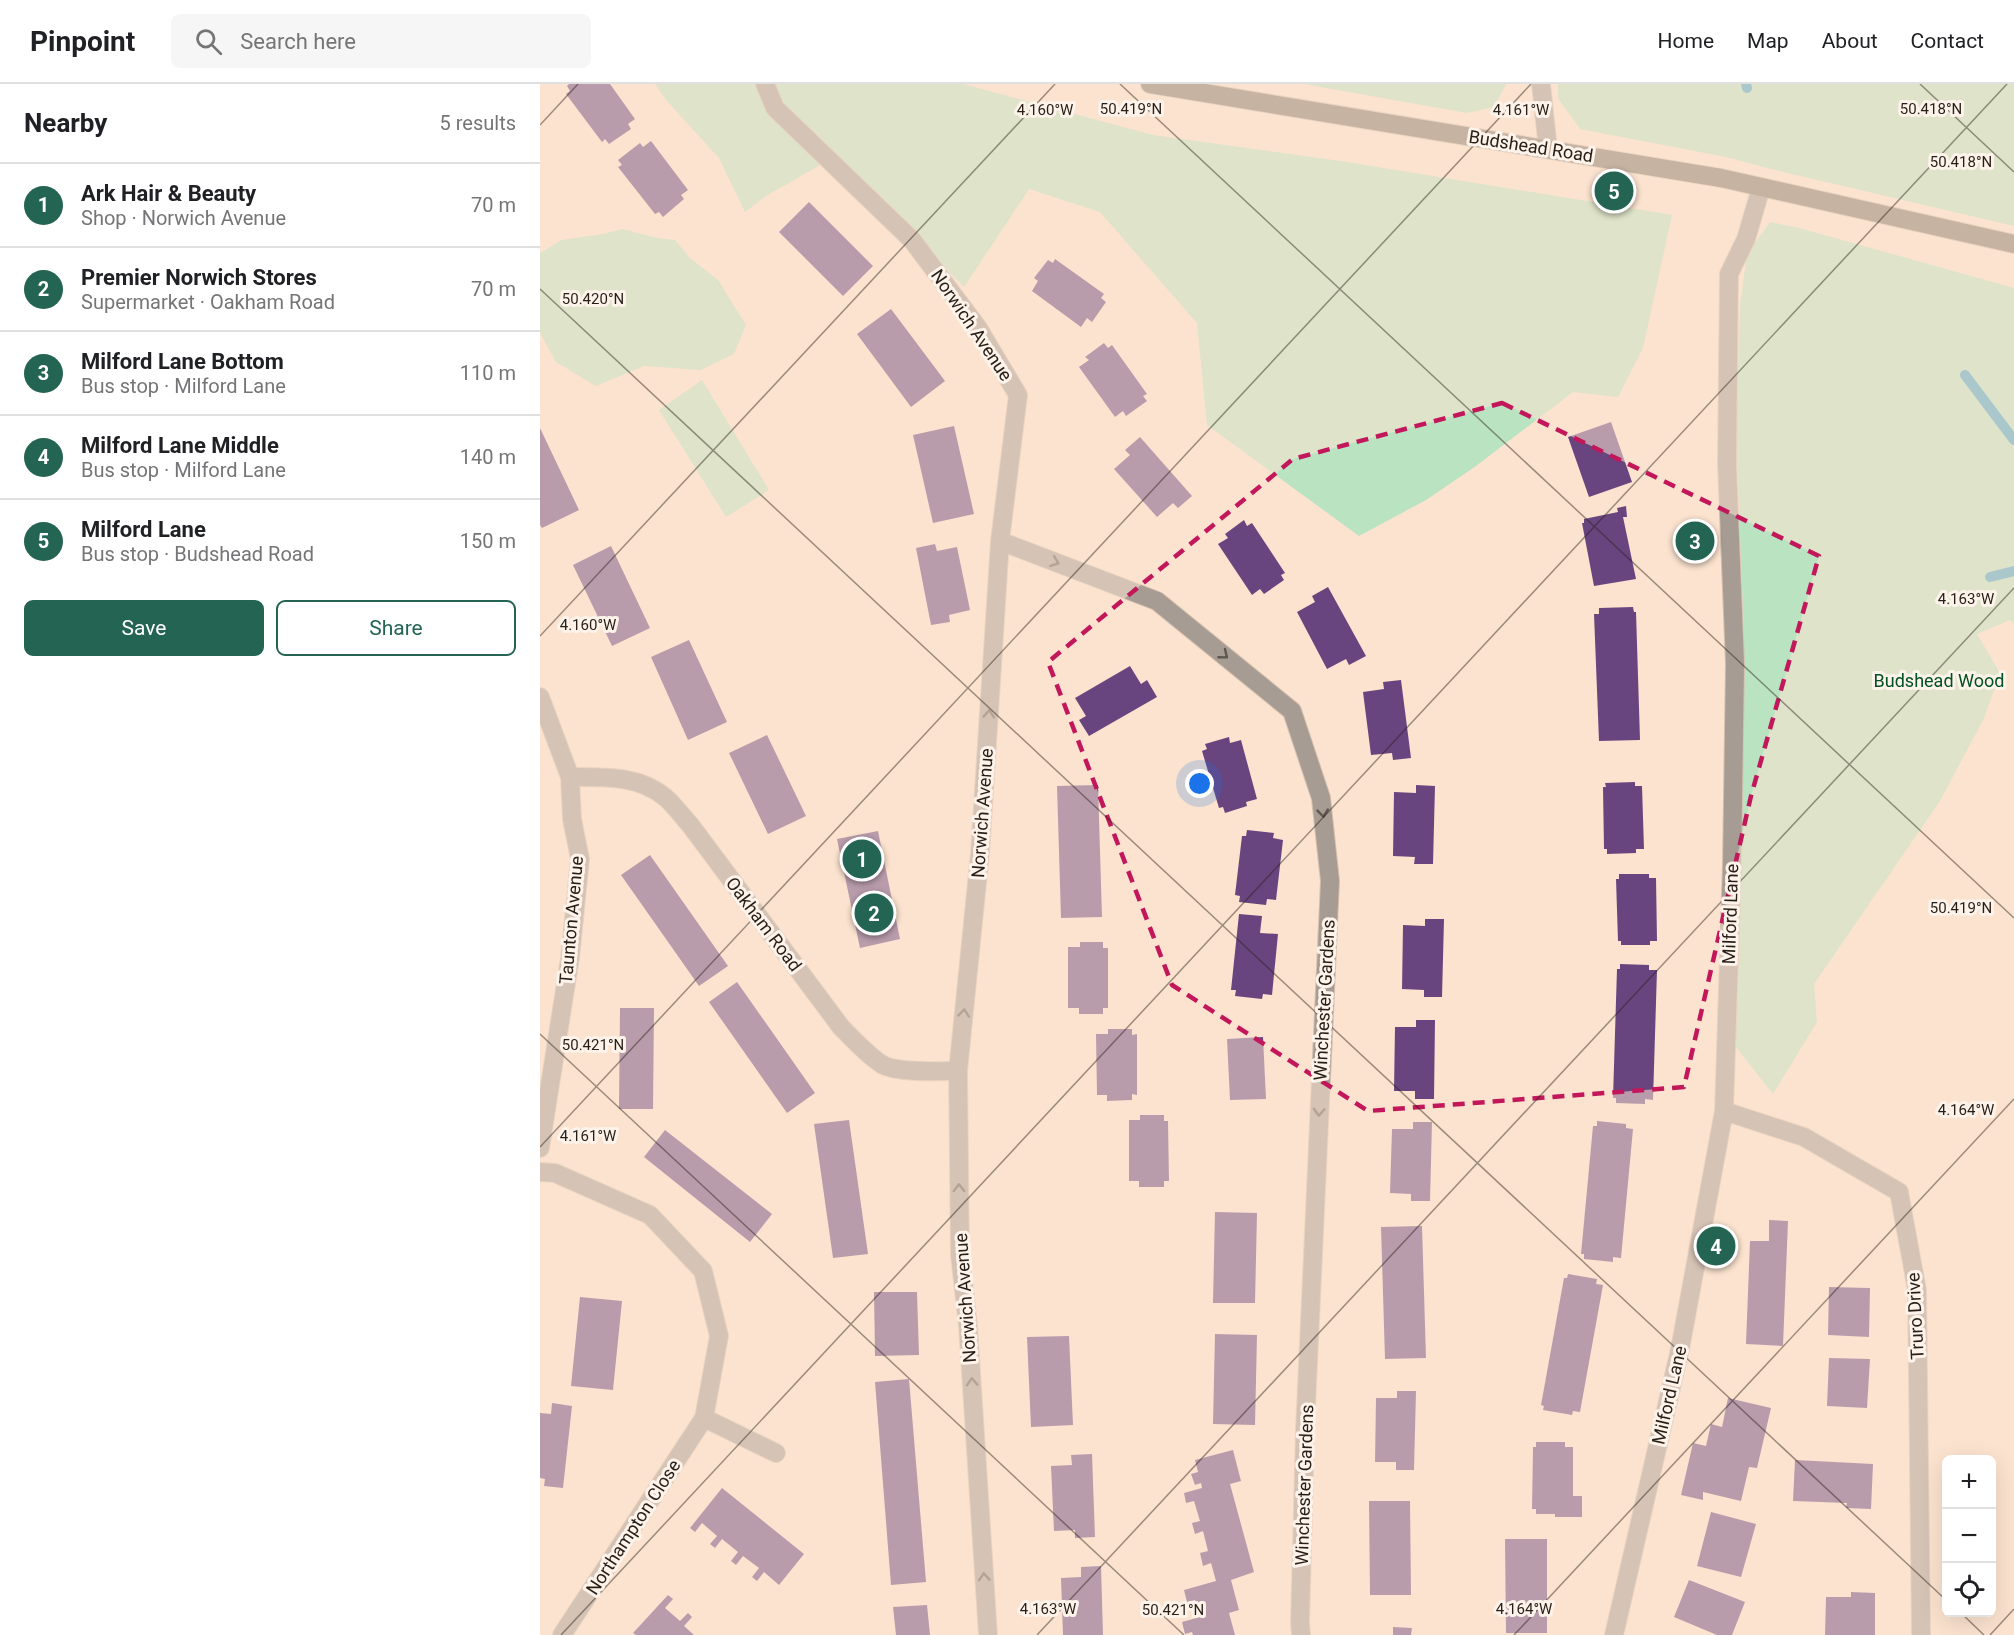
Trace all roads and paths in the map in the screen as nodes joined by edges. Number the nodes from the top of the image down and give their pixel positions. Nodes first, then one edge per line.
1 (765, 84) edge
2 (1150, 84) edge
3 (1541, 84) edge
4 (1548, 149) junction
5 (1761, 188) junction
6 (2014, 244) edge
7 (1000, 541) junction
8 (540, 697) edge
9 (570, 777) junction
10 (958, 1071) junction
11 (1724, 1112) junction
12 (540, 1148) edge
13 (540, 1172) edge
14 (704, 1418) junction
15 (776, 1453) dead end
16 (562, 1635) edge
17 (988, 1635) edge
18 (1301, 1635) edge
19 (1614, 1635) edge
20 (1922, 1635) edge

1 - 7 street, Norwich Avenue
2 - 4 street, Budshead Road
3 - 4 street
4 - 5 street, Budshead Road
5 - 6 street, Budshead Road
5 - 11 street, Milford Lane
10 -> 7 street, Norwich Avenue
7 -> 18 street, Winchester Gardens
8 - 9 street, Taunton Avenue
9 - 10 street, Oakham Road
9 - 12 street, Taunton Avenue
17 -> 10 street, Norwich Avenue
11 - 19 street, Milford Lane
11 - 20 street, Truro Drive
13 - 14 street, Northampton Close
14 - 15 street
14 - 16 street, Northampton Close

